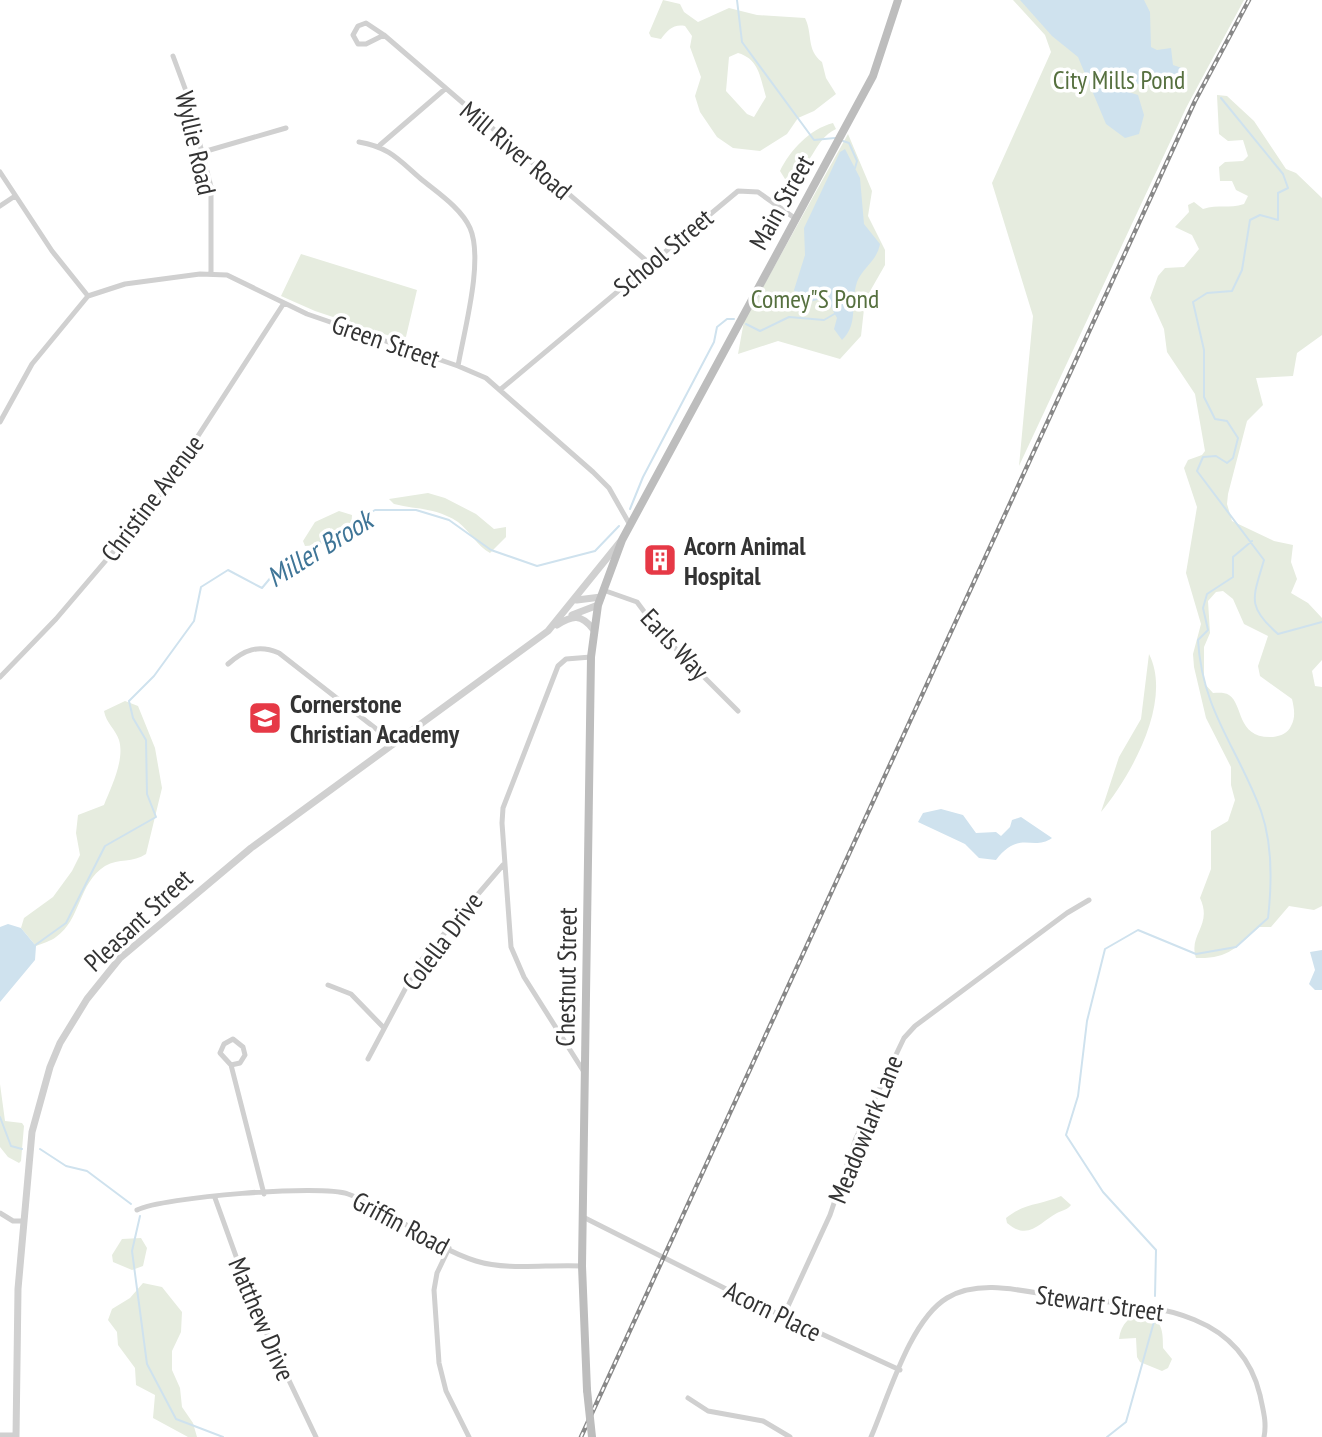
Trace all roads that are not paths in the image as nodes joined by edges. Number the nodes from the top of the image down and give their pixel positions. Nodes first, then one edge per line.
1 (898, 0) edge
2 (384, 35) junction
3 (173, 56) dead end
4 (445, 89) junction
5 (286, 128) dead end
6 (359, 142) dead end
7 (380, 145) junction
8 (203, 152) junction
9 (0, 172) edge
10 (15, 196) junction
11 (0, 206) edge
12 (796, 219) junction
13 (649, 264) junction
14 (211, 274) junction
15 (88, 296) junction
16 (284, 303) junction
17 (458, 366) junction
18 (501, 389) junction
19 (0, 422) edge
20 (631, 525) junction
21 (622, 540) junction
22 (601, 597) junction
23 (574, 602) junction
24 (568, 618) junction
25 (593, 629) junction
26 (548, 631) junction
27 (591, 657) junction
28 (228, 664) dead end
29 (0, 677) edge
30 (738, 711) dead end
31 (393, 743) junction
32 (504, 865) junction
33 (1089, 901) dead end
34 (328, 985) dead end
35 (384, 1028) junction
36 (368, 1059) dead end
37 (231, 1065) junction
38 (586, 1076) junction
39 (264, 1194) junction
40 (215, 1198) junction
41 (137, 1210) dead end
42 (0, 1213) edge
43 (583, 1217) junction
44 (23, 1222) junction
45 (449, 1248) junction
46 (582, 1266) junction
47 (783, 1317) junction
48 (900, 1370) junction
49 (688, 1398) dead end
50 (0, 1435) edge
51 (16, 1436) edge
52 (316, 1437) edge
53 (469, 1437) edge
54 (592, 1437) edge
55 (790, 1437) edge
56 (871, 1437) edge
57 (1264, 1437) edge

1 - 12 main road, Main Street
2 - 2 street
2 - 4 street, Mill River Road
3 - 8 street, Wyllie Road
4 - 7 street
4 - 13 street, Mill River Road
5 - 8 street
6 - 7 street
7 - 17 street
8 - 14 street, Wyllie Road
9 - 10 street
10 - 11 street
10 - 15 street
12 - 13 street, School Street
12 - 20 main road, Main Street
13 - 18 street, School Street
14 - 15 street, Green Street
14 - 16 street, Green Street
15 - 19 street
16 - 17 street, Green Street
16 - 29 street, Christine Avenue
17 - 18 street, Green Street
18 - 20 street, Green Street
20 - 21 main road, Chestnut Street
21 - 22 main road, Chestnut Street
21 - 23 street, Pleasant Street
22 - 23 street
22 - 24 street, Pleasant Street
22 - 25 main road, Chestnut Street
22 - 30 street, Earls Way
23 - 26 street, Pleasant Street
24 - 25 street
24 - 26 street, Pleasant Street
25 - 27 main road, Chestnut Street
26 - 31 street, Pleasant Street
27 - 32 street
27 - 38 main road, Chestnut Street
28 - 31 street
31 - 44 street, Pleasant Street
32 - 35 street, Colella Drive
32 - 38 street
33 - 47 street, Meadowlark Lane
34 - 35 street
35 - 36 street, Colella Drive
37 - 37 street
37 - 39 street
38 - 43 main road, Chestnut Street
39 - 40 street, Griffin Road
39 - 45 street, Griffin Road
40 - 41 street, Griffin Road
40 - 52 street, Matthew Drive
42 - 44 street
43 - 46 main road, Chestnut Street
43 - 47 street, Acorn Place
44 - 51 street, Pleasant Street
45 - 46 street, Griffin Road
45 - 53 street
46 - 54 main road, Chestnut Street, bridge
47 - 48 street, Acorn Place
48 - 56 street
48 - 57 street, Stewart Street
49 - 55 street
50 - 51 street

